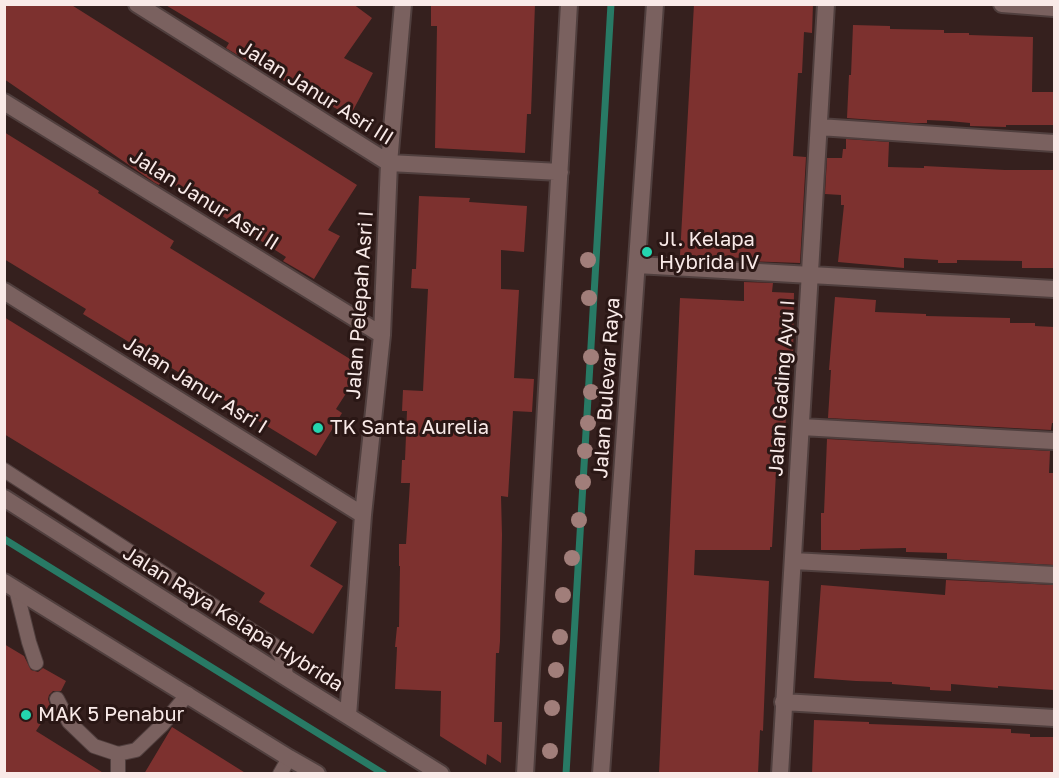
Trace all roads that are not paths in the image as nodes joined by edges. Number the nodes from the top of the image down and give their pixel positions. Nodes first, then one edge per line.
1 (137, 4) edge
2 (403, 4) edge
3 (569, 4) edge
4 (655, 4) edge
5 (826, 4) edge
6 (1002, 4) edge
7 (1054, 8) edge
8 (4, 102) edge
9 (819, 127) junction
10 (1054, 143) edge
11 (389, 163) junction
12 (560, 171) junction
13 (637, 265) junction
14 (810, 274) junction
15 (1054, 290) edge
16 (4, 291) edge
17 (382, 335) junction
18 (801, 427) junction
19 (1054, 441) edge
20 (4, 470) edge
21 (4, 498) edge
22 (363, 515) junction
23 (793, 561) junction
24 (1054, 575) edge
25 (10, 585) edge
26 (36, 663) dead end
27 (287, 678) junction
28 (188, 694) junction
29 (57, 699) dead end
30 (783, 702) junction
31 (348, 716) junction
32 (1054, 718) edge
33 (118, 754) junction
34 (289, 758) junction
35 (118, 774) edge
36 (280, 774) edge
37 (317, 774) edge
38 (441, 774) edge
39 (524, 774) edge
40 (601, 774) edge
41 (780, 774) edge

1 - 11 street, Jalan Janur Asri III
2 - 11 street, Jalan Pelepah Asri I
3 - 12 street
4 - 13 street, Jalan Bulevar Raya
5 - 9 street, Jalan Gading Ayu I
6 - 7 street
8 - 17 street, Jalan Janur Asri II
9 - 10 street
9 - 14 street, Jalan Gading Ayu I
11 - 12 street, Jalan Janur Asri III
11 - 17 street, Jalan Pelepah Asri I
12 - 39 street
13 - 14 street
13 - 40 street, Jalan Bulevar Raya
14 - 15 street
14 - 18 street, Jalan Gading Ayu I
16 - 22 street, Jalan Janur Asri I
17 - 22 street, Jalan Pelepah Asri I
18 - 19 street
18 - 23 street, Jalan Gading Ayu I
20 - 27 lane
21 - 27 street, Jalan Raya Kelapa Hybrida
22 - 31 street, Jalan Pelepah Asri I
23 - 24 street
23 - 30 street, Jalan Gading Ayu I
25 - 26 lane
25 - 28 street
27 - 31 street, Jalan Raya Kelapa Hybrida
28 - 33 lane
28 - 34 street
29 - 33 lane
30 - 32 street
30 - 41 street, Jalan Gading Ayu I
31 - 38 street, Jalan Raya Kelapa Hybrida
33 - 35 lane
34 - 36 lane
34 - 37 street

